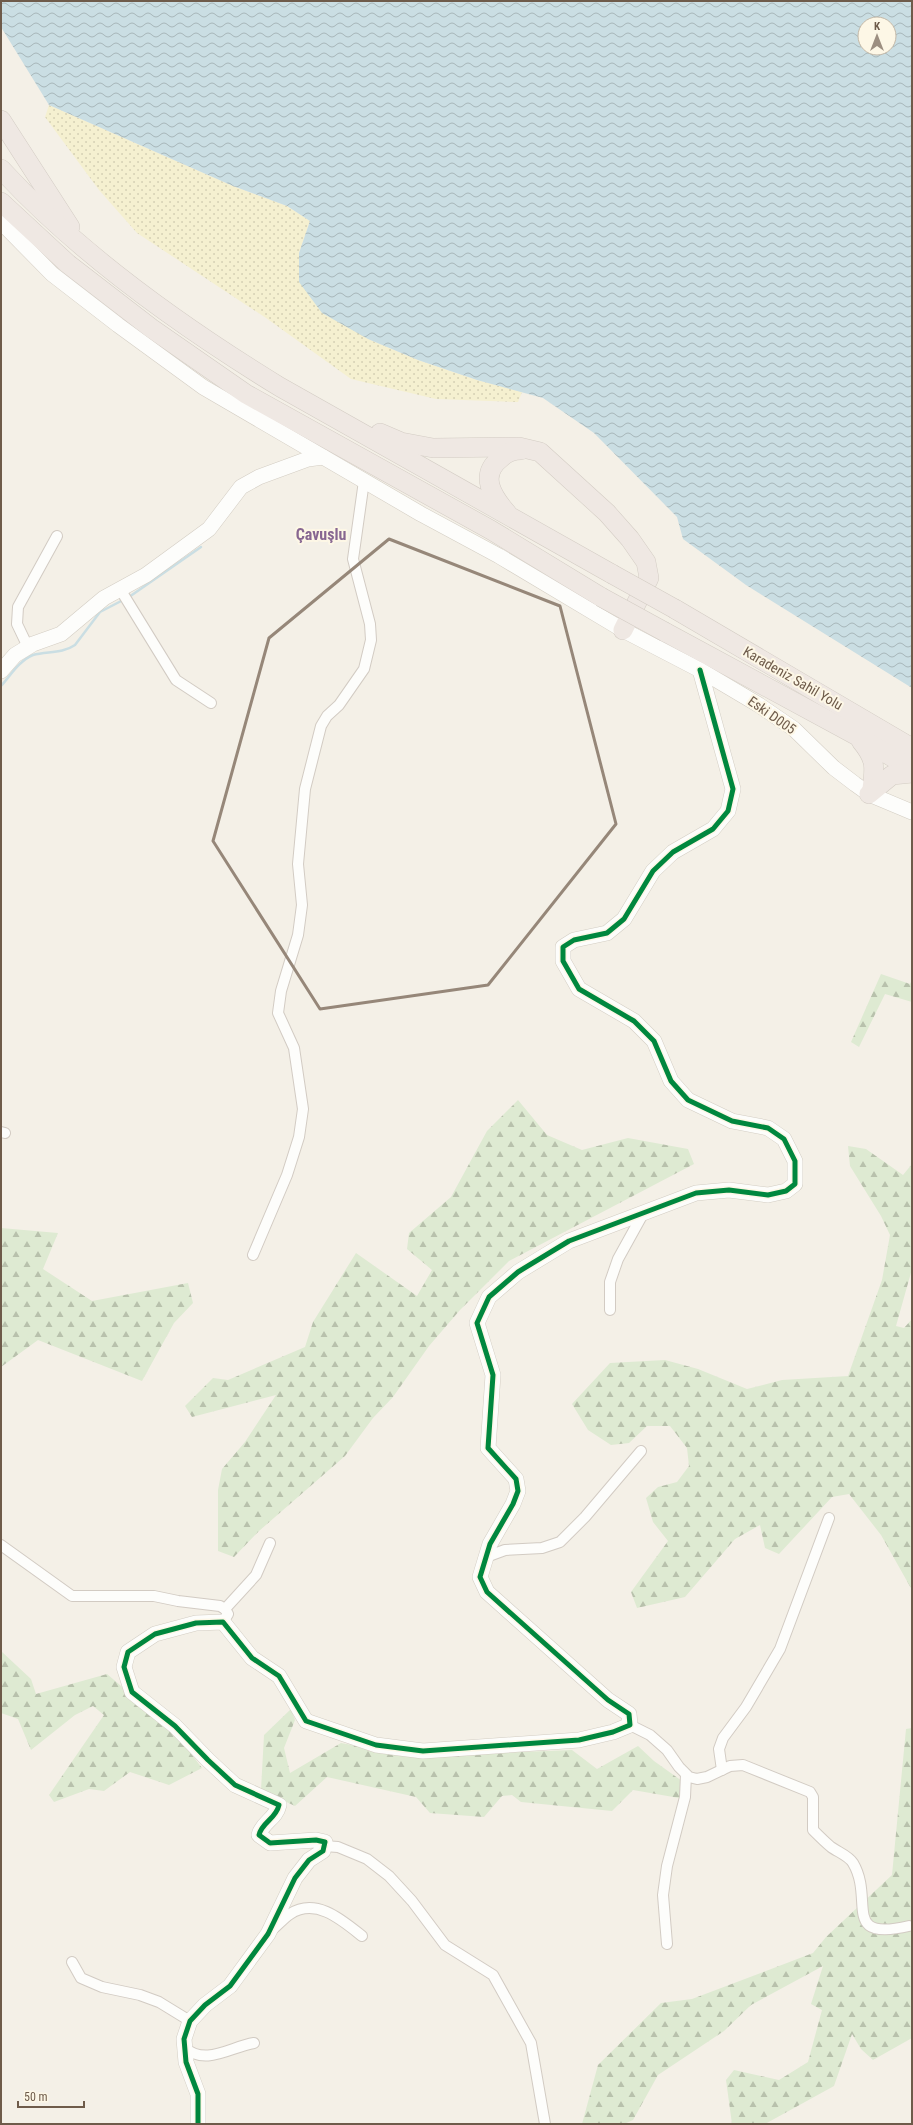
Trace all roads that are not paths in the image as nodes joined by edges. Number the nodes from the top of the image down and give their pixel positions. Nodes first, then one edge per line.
1 (1, 120) edge
2 (1, 169) edge
3 (1, 202) edge
4 (1, 222) edge
5 (83, 246) junction
6 (326, 413) junction
7 (540, 452) junction
8 (323, 457) junction
9 (364, 481) junction
10 (512, 519) junction
11 (58, 536) dead end
12 (120, 589) junction
13 (623, 630) junction
14 (28, 647) junction
15 (700, 670) junction
16 (1, 671) edge
17 (211, 704) dead end
18 (859, 737) junction
19 (912, 748) edge
20 (912, 769) edge
21 (912, 773) edge
22 (870, 791) junction
23 (912, 812) edge
24 (644, 1212) junction
25 (253, 1255) dead end
26 (610, 1310) dead end
27 (641, 1451) dead end
28 (829, 1518) dead end
29 (270, 1543) dead end
30 (1, 1545) edge
31 (486, 1557) junction
32 (224, 1616) junction
33 (630, 1725) junction
34 (722, 1770) junction
35 (686, 1774) junction
36 (324, 1846) junction
37 (910, 1926) dead end
38 (268, 1934) junction
39 (362, 1936) dead end
40 (668, 1944) dead end
41 (72, 1962) dead end
42 (190, 2021) junction
43 (254, 2043) dead end
44 (184, 2048) junction
45 (198, 2124) edge
46 (545, 2124) edge

1 - 5 highway
2 - 5 highway
3 - 18 highway, bridge
4 - 8 street, Eski D005
5 - 6 highway
6 - 7 highway
6 - 10 highway, Karadeniz Sahil Yolu
7 - 10 highway
7 - 13 highway
8 - 9 street, Eski D005
8 - 12 street
9 - 13 street, Eski D005
9 - 25 street
10 - 19 highway, Karadeniz Sahil Yolu, bridge
11 - 14 street
12 - 14 street
12 - 17 street
13 - 15 street, Eski D005
14 - 16 street
15 - 22 street, Eski D005
15 - 24 street
18 - 20 highway
18 - 22 highway
21 - 22 highway
22 - 23 street, Eski D005
24 - 26 street
24 - 31 street
27 - 31 street
28 - 34 street
29 - 32 street
30 - 32 street
31 - 33 street
32 - 33 street
32 - 36 street
33 - 35 street
34 - 35 street
34 - 37 street
35 - 40 street
36 - 38 street
36 - 46 street
38 - 39 street
38 - 42 street
41 - 42 street
42 - 44 street
43 - 44 street
44 - 45 street

